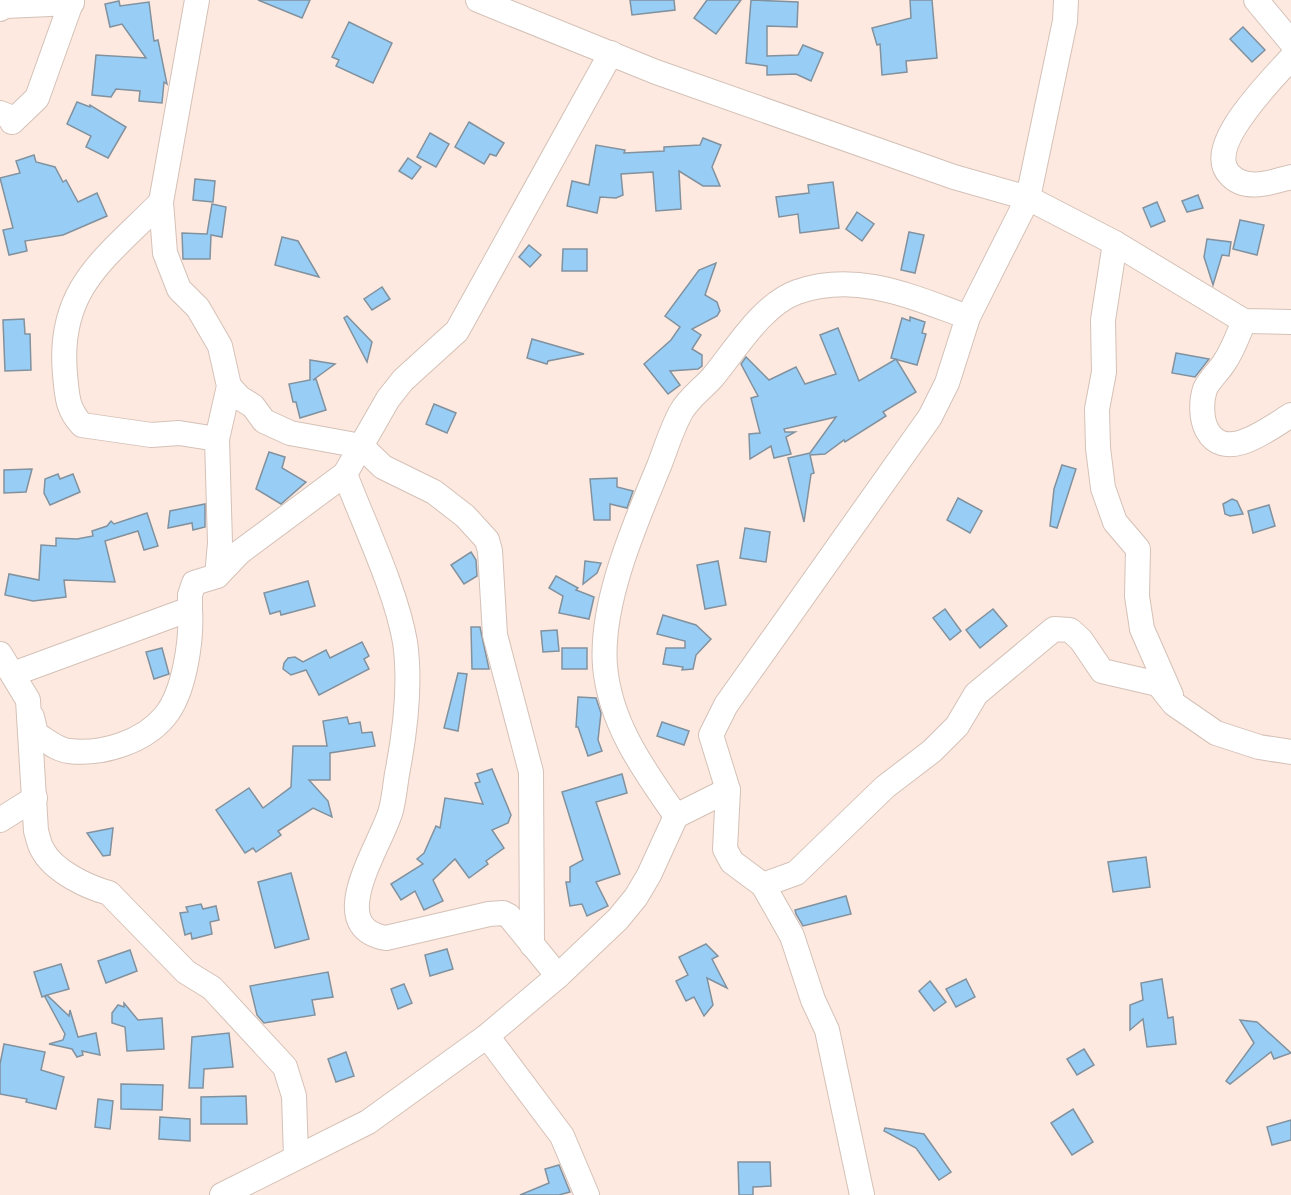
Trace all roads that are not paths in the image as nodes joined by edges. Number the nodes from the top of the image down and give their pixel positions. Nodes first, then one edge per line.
1 (197, 0) edge
2 (478, 0) edge
3 (1079, 0) edge
4 (1256, 0) edge
5 (72, 2) edge
6 (0, 9) edge
7 (1066, 11) edge
8 (1291, 42) edge
9 (611, 53) junction
10 (1291, 58) edge
11 (0, 113) edge
12 (1291, 177) edge
13 (1028, 198) junction
14 (161, 202) junction
15 (1115, 243) junction
16 (968, 317) junction
17 (1244, 321) junction
18 (1291, 322) edge
19 (229, 386) junction
20 (1291, 416) edge
21 (217, 439) junction
22 (361, 446) junction
23 (345, 474) junction
24 (217, 576) junction
25 (190, 609) junction
26 (6, 664) edge
27 (28, 700) junction
28 (1174, 704) junction
29 (1291, 752) edge
30 (728, 790) junction
31 (35, 798) junction
32 (676, 816) junction
33 (0, 820) edge
34 (763, 885) junction
35 (531, 945) junction
36 (558, 976) junction
37 (487, 1036) junction
38 (296, 1156) junction
39 (222, 1195) edge
40 (587, 1195) edge
41 (862, 1195) edge

1 - 14 street
2 - 9 street
3 - 7 street
4 - 8 street
5 - 6 street
5 - 11 street
7 - 13 street
9 - 13 street
9 - 22 street
10 - 12 street
13 - 15 street
13 - 16 street
14 - 19 street
14 - 21 street
15 - 17 street
15 - 28 street
16 - 30 street
16 - 32 street
17 - 18 street
17 - 20 street
19 - 21 street
19 - 22 street
21 - 24 street
22 - 23 street
22 - 35 street
23 - 24 street
23 - 35 street
24 - 25 street
25 - 26 street
25 - 27 street
26 - 27 street
27 - 31 street
28 - 29 street
28 - 34 street
30 - 32 street
30 - 34 street
31 - 33 street
31 - 38 street
32 - 36 street
34 - 41 street
35 - 36 street
36 - 37 street
37 - 38 street
37 - 40 street
38 - 39 street

